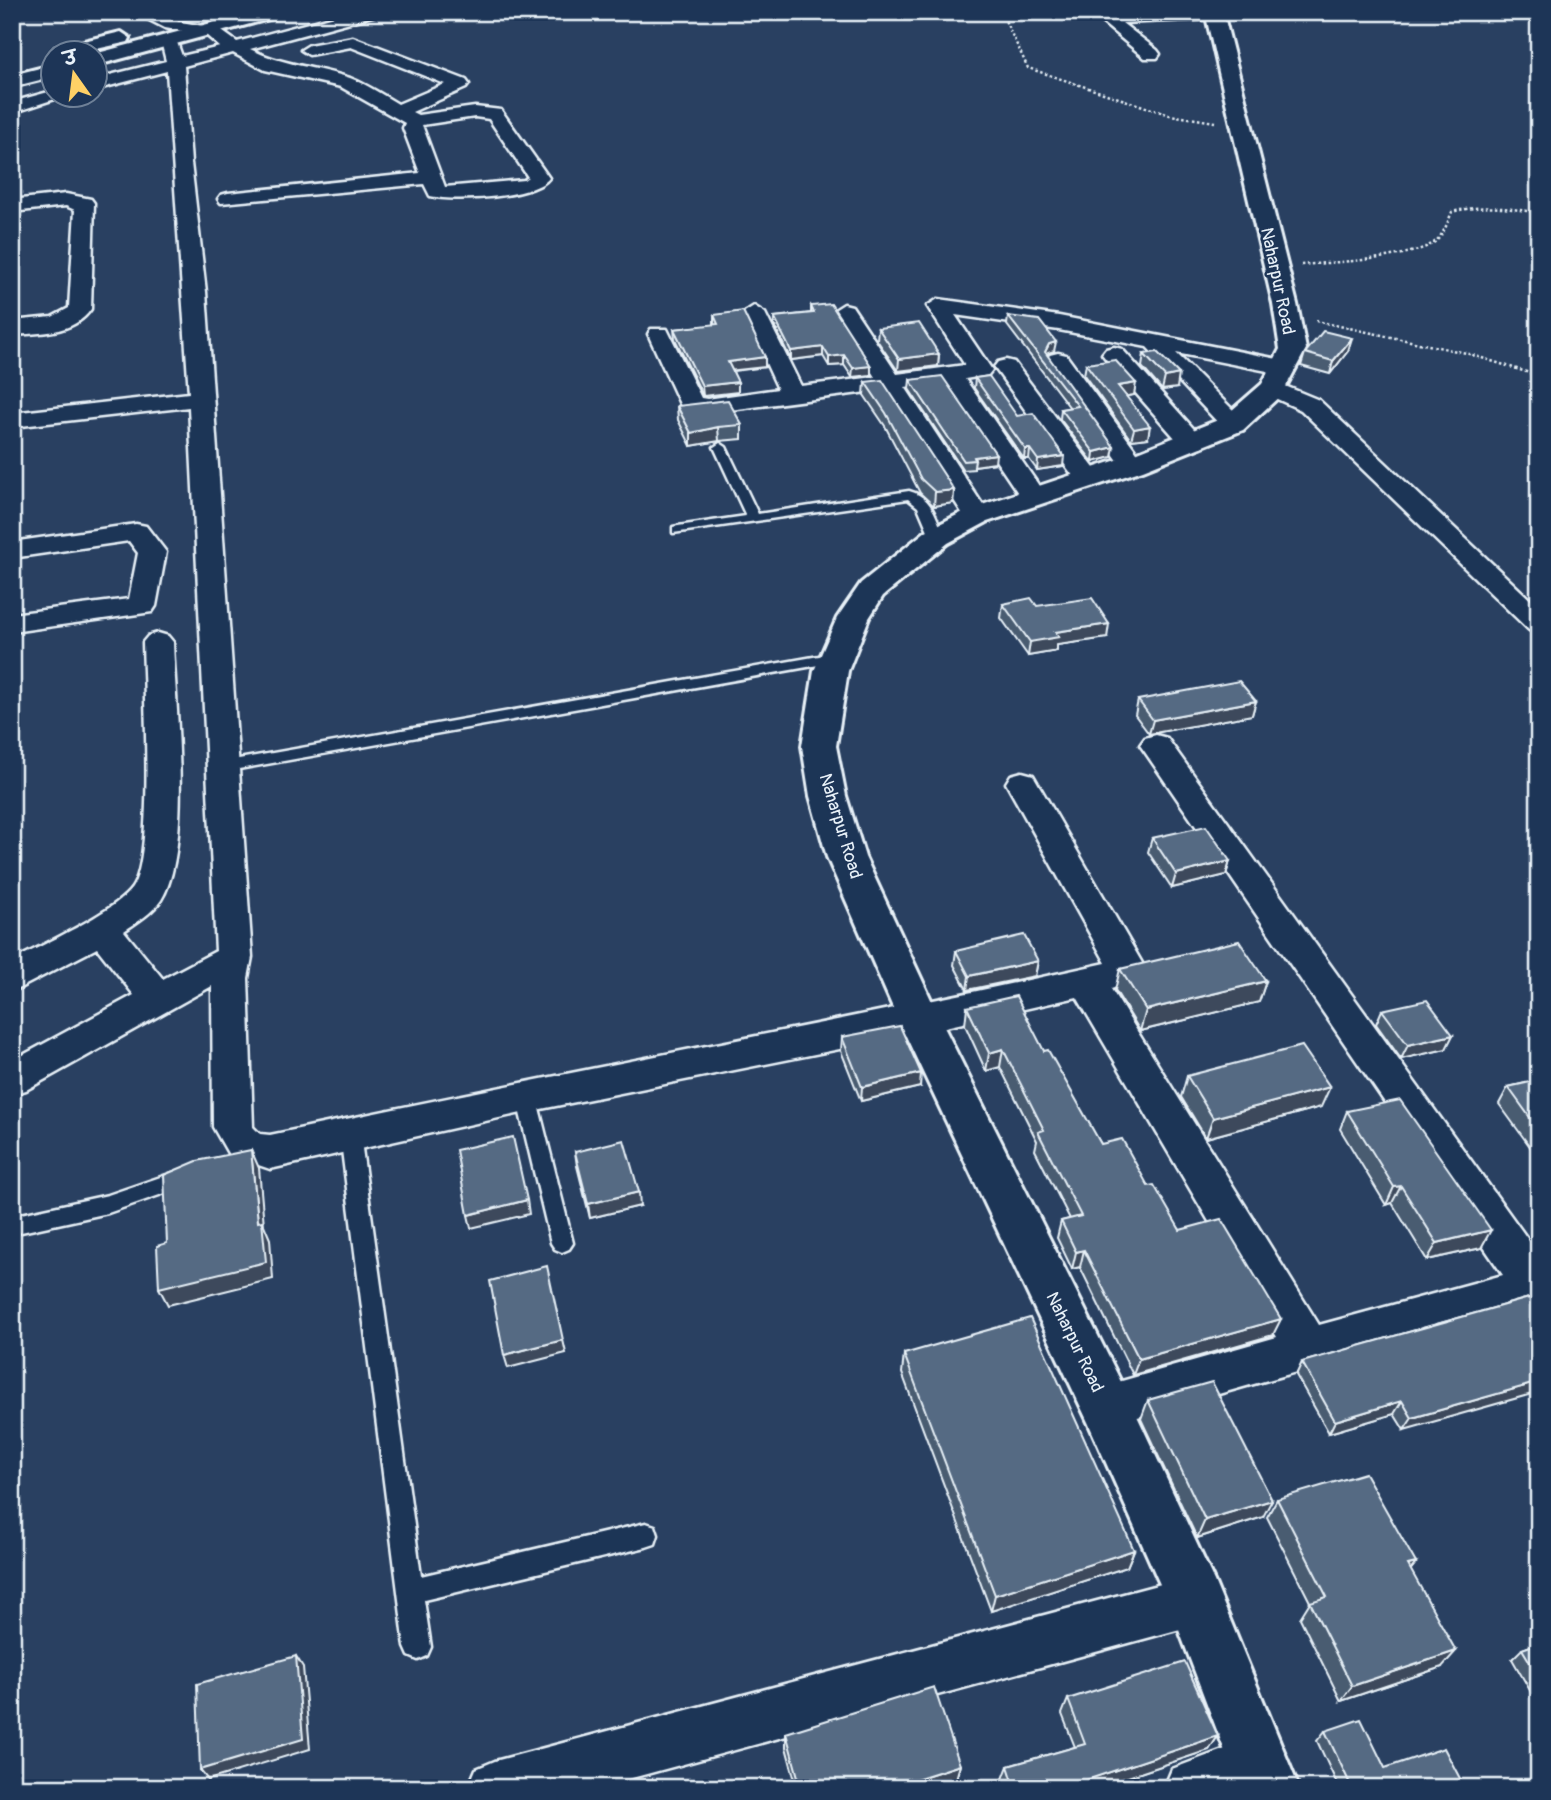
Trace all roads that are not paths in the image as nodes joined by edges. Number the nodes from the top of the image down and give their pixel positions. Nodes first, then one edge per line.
1 (142, 12) edge
2 (222, 12) edge
3 (274, 12) edge
4 (1214, 13) edge
5 (363, 14) edge
6 (1103, 16) edge
7 (382, 26) dead end
8 (207, 32) junction
9 (258, 42) junction
10 (172, 43) junction
11 (108, 48) edge
12 (233, 48) junction
13 (1151, 54) dead end
14 (288, 55) junction
15 (108, 57) edge
16 (38, 58) edge
17 (12, 65) edge
18 (310, 72) junction
19 (38, 74) edge
20 (108, 77) edge
21 (12, 81) edge
22 (38, 101) edge
23 (12, 108) edge
24 (397, 111) junction
25 (415, 121) junction
26 (429, 178) junction
27 (228, 199) dead end
28 (12, 206) edge
29 (844, 311) dead end
30 (754, 313) dead end
31 (12, 328) edge
32 (659, 334) dead end
33 (1158, 348) dead end
34 (1114, 354) dead end
35 (1058, 360) dead end
36 (1006, 367) dead end
37 (950, 374) junction
38 (1278, 377) junction
39 (891, 382) junction
40 (793, 395) junction
41 (201, 398) junction
42 (12, 420) edge
43 (1233, 424) junction
44 (1192, 442) junction
45 (720, 447) dead end
46 (1133, 464) junction
47 (1088, 478) junction
48 (1033, 496) junction
49 (977, 516) junction
50 (754, 519) junction
51 (678, 530) dead end
52 (937, 537) junction
53 (12, 550) edge
54 (12, 623) edge
55 (1539, 624) edge
56 (158, 642) dead end
57 (836, 658) junction
58 (1156, 745) dead end
59 (222, 767) junction
60 (1022, 783) dead end
61 (102, 929) junction
62 (233, 957) junction
63 (12, 978) edge
64 (1087, 982) junction
65 (158, 999) junction
66 (919, 1019) junction
67 (12, 1079) edge
68 (526, 1096) junction
69 (349, 1134) junction
70 (200, 1170) edge
71 (12, 1225) edge
72 (562, 1243) dead end
73 (1537, 1285) edge
74 (1309, 1349) junction
75 (1106, 1405) junction
76 (646, 1535) dead end
77 (411, 1591) junction
78 (1195, 1600) junction
79 (418, 1647) dead end
80 (1265, 1775) edge
81 (495, 1788) edge
82 (1191, 1788) edge

1 - 10 street
2 - 10 street
3 - 8 street
4 - 6 street
4 - 38 street, Naharpur Road
5 - 7 street
5 - 9 street
6 - 13 street
8 - 9 street
8 - 10 street
8 - 12 street
9 - 12 street
9 - 14 street
10 - 11 street
10 - 12 street
10 - 15 street
10 - 20 street
10 - 41 street
12 - 18 street
14 - 18 street
14 - 24 street
16 - 17 street
18 - 24 street
19 - 21 street
22 - 23 street
24 - 25 street
25 - 26 street
25 - 26 street
26 - 27 street
28 - 31 street
29 - 39 street
30 - 40 street
32 - 40 street
33 - 43 street
34 - 44 street
35 - 46 street
36 - 47 street
37 - 38 street
37 - 39 street
37 - 48 street
38 - 43 street, Naharpur Road
38 - 55 street
39 - 40 street
39 - 49 street
41 - 42 street
41 - 59 street
43 - 44 street, Naharpur Road
44 - 46 street, Naharpur Road
45 - 50 lane
46 - 47 street, Naharpur Road
47 - 48 street, Naharpur Road
48 - 49 street, Naharpur Road
49 - 52 street, Naharpur Road
50 - 51 lane
50 - 52 lane
52 - 57 street, Naharpur Road
53 - 54 street
56 - 61 street
57 - 59 lane
57 - 66 street, Naharpur Road
58 - 73 street
59 - 62 street
60 - 64 street
61 - 63 street
61 - 65 street
62 - 65 street
62 - 69 street
64 - 66 street
64 - 74 street
65 - 67 street
66 - 68 street
66 - 75 street, Naharpur Road
68 - 69 street
68 - 72 lane
69 - 77 lane
70 - 71 lane
73 - 74 street
74 - 75 street
75 - 78 street, Naharpur Road
76 - 77 lane
77 - 79 lane
78 - 80 street, Naharpur Road
78 - 81 street
80 - 82 street

